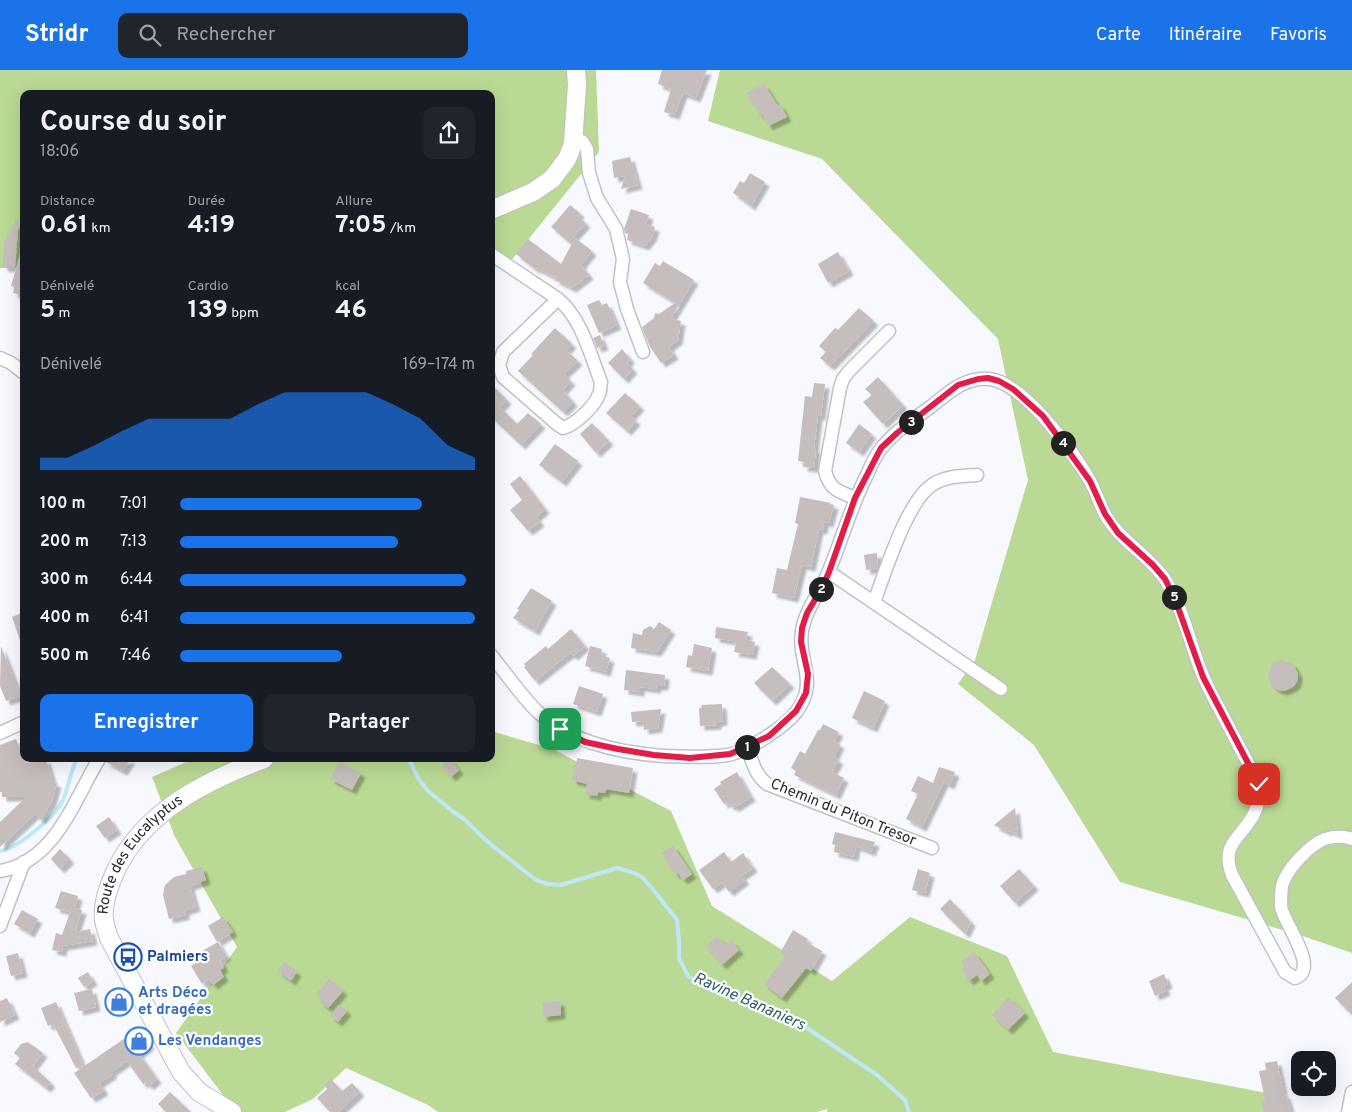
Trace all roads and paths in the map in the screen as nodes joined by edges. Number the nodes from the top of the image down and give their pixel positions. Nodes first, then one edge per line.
1 (576, 70) edge
2 (573, 138) junction
3 (495, 208) edge
4 (495, 257) edge
5 (558, 299) junction
6 (889, 331) dead end
7 (643, 352) dead end
8 (0, 358) edge
9 (20, 370) edge
10 (977, 475) dead end
11 (855, 498) junction
12 (829, 572) junction
13 (874, 602) junction
14 (495, 660) edge
15 (1002, 689) dead end
16 (20, 724) edge
17 (0, 733) edge
18 (747, 746) junction
19 (97, 762) edge
20 (256, 762) edge
21 (1352, 839) edge
22 (932, 848) dead end
23 (24, 862) junction
24 (0, 871) edge
25 (0, 926) edge
26 (1352, 1092) edge
27 (232, 1112) edge
28 (1348, 1112) edge

1 - 2 main road
2 - 3 main road
2 - 7 street
4 - 5 street
5 - 5 street
6 - 11 street
8 - 9 street
10 - 13 street
11 - 12 street
11 - 21 street
12 - 13 street
12 - 18 street
13 - 15 street
14 - 18 street
16 - 17 street
18 - 22 street, Chemin du Piton Tresor
19 - 23 street
20 - 27 main road, Route des Eucalyptus
23 - 24 street
23 - 25 street
26 - 28 street

